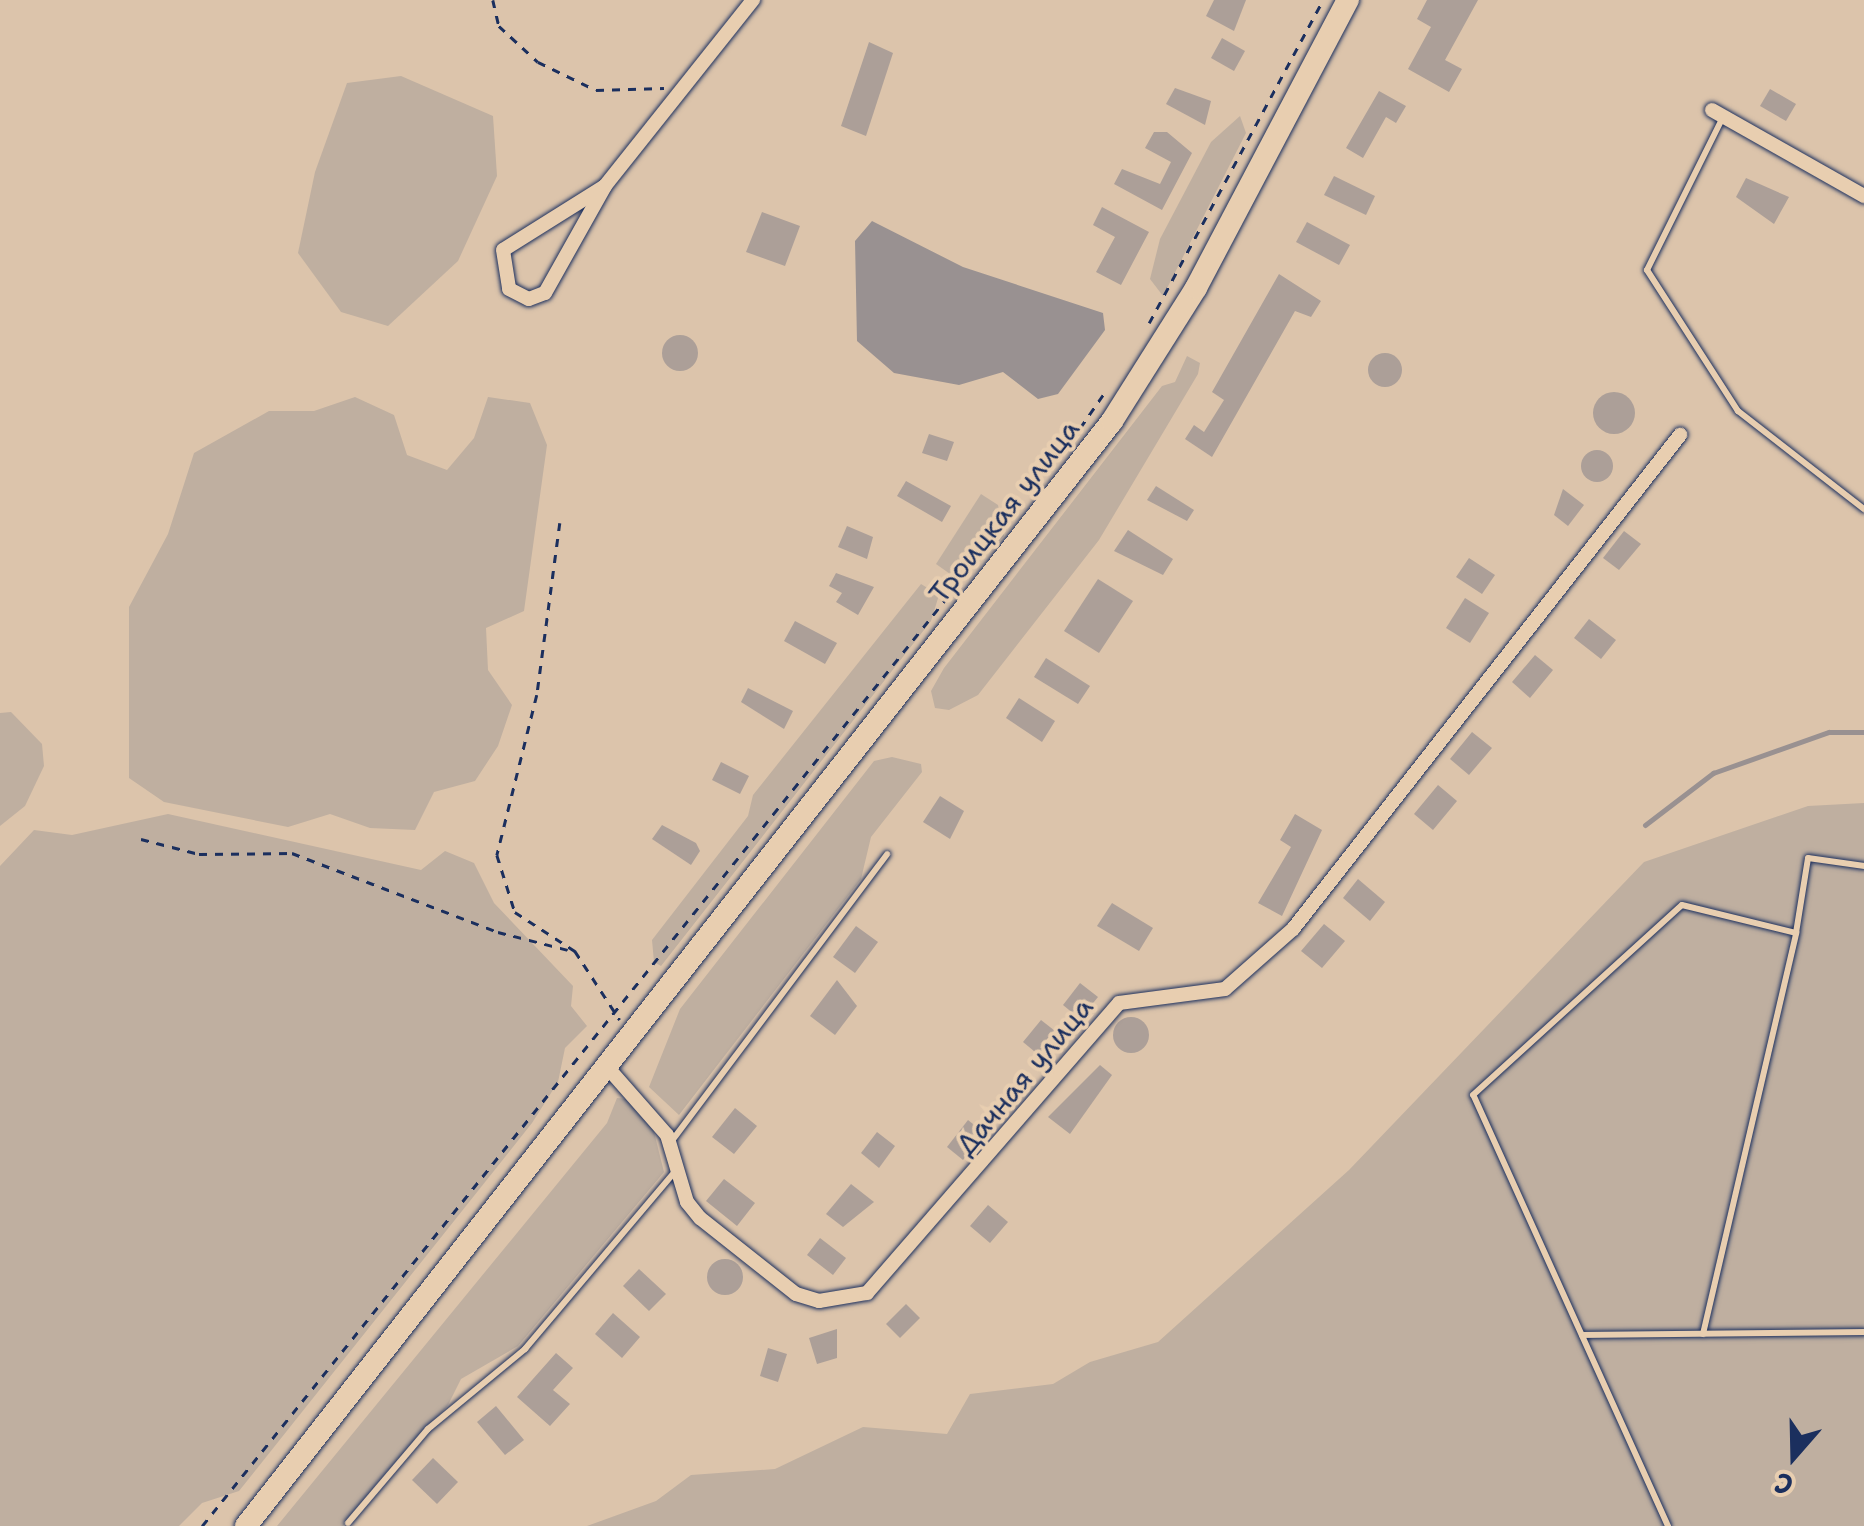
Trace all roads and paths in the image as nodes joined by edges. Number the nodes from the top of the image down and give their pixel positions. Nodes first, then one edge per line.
1 (494, 0) edge
2 (753, 0) edge
3 (1323, 0) edge
4 (1348, 0) edge
5 (686, 84) junction
6 (1718, 113) joint
7 (605, 186) junction
8 (1864, 196) edge
9 (1140, 338) dead end
10 (1113, 381) dead end
11 (1079, 429) dead end
12 (1680, 436) dead end
13 (1864, 509) edge
14 (560, 522) dead end
15 (950, 594) dead end
16 (140, 840) dead end
17 (887, 854) dead end
18 (1864, 866) edge
19 (1796, 933) junction
20 (575, 952) junction
21 (612, 1008) junction
22 (632, 1038) junction
23 (608, 1068) junction
24 (670, 1143) junction
25 (678, 1168) junction
26 (1864, 1332) edge
27 (1703, 1334) junction
28 (1582, 1335) junction
29 (348, 1523) dead end
30 (202, 1526) edge
31 (246, 1526) edge
32 (1668, 1526) edge

1 - 5 path
2 - 5 street
3 - 9 path
4 - 22 main road, Троицкая улица
5 - 7 street
6 - 8 street
6 - 13 lane
7 - 7 street
10 - 11 path
12 - 25 street, Дачная улица
14 - 20 path
15 - 21 path
16 - 20 path
17 - 24 lane
18 - 19 lane
19 - 27 lane
19 - 28 lane
20 - 21 path
21 - 22 path
21 - 30 path
22 - 23 main road, Троицкая улица
23 - 24 street, Дачная улица
23 - 31 main road, Троицкая улица
24 - 25 street, Дачная улица
25 - 29 lane
26 - 27 lane
27 - 28 lane
28 - 32 lane

